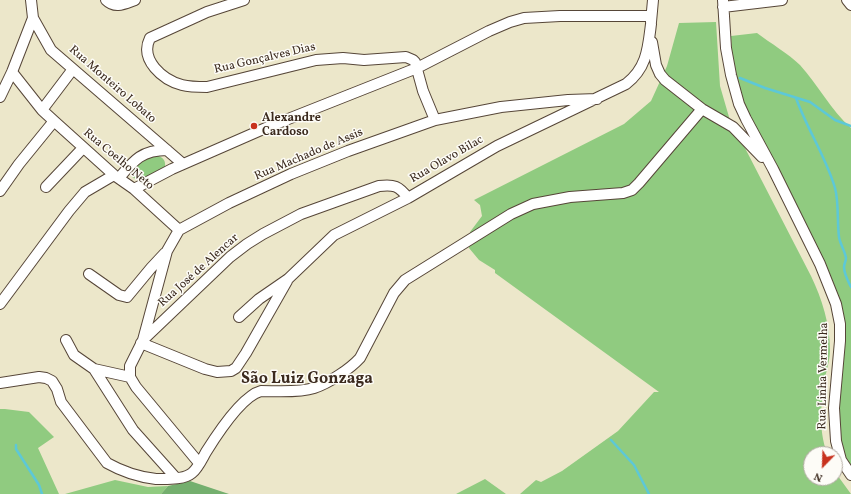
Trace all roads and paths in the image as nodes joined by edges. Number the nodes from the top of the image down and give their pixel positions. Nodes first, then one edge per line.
1 (31, 0) edge
2 (106, 0) edge
3 (135, 0) edge
4 (244, 0) edge
5 (653, 0) edge
6 (782, 0) edge
7 (847, 0) edge
8 (723, 3) edge
9 (851, 4) edge
10 (32, 18) junction
11 (651, 20) junction
12 (417, 68) junction
13 (73, 69) junction
14 (12, 72) junction
15 (0, 97) edge
16 (597, 99) junction
17 (702, 109) junction
18 (42, 110) junction
19 (435, 120) junction
20 (54, 121) junction
21 (83, 148) junction
22 (168, 150) junction
23 (184, 164) junction
24 (773, 169) junction
25 (117, 177) junction
26 (46, 187) dead end
27 (134, 189) junction
28 (0, 191) edge
29 (408, 198) junction
30 (178, 230) junction
31 (167, 251) junction
32 (89, 274) dead end
33 (288, 279) junction
34 (0, 304) edge
35 (240, 317) dead end
36 (66, 340) dead end
37 (142, 341) junction
38 (94, 369) junction
39 (130, 377) junction
40 (0, 383) edge
41 (199, 463) junction
42 (851, 475) edge
43 (176, 478) junction

1 - 10 street
2 - 3 street
4 - 12 street, Rua Gonçalves Dias
5 - 11 street, Rua Olavo Bilac
6 - 8 street
7 - 9 street
8 - 24 street
10 - 13 street, Rua Monteiro Lobato
10 - 14 street
11 - 12 street
11 - 16 street, Rua Olavo Bilac
11 - 17 street, Rua Olavo Bilac
12 - 19 street
12 - 23 street
13 - 18 street
13 - 22 street, Rua Monteiro Lobato
14 - 15 street
14 - 18 street, Rua Coelho Neto
16 - 19 street, Rua Machado de Assis
16 - 29 street, Rua Olavo Bilac
17 - 24 street, Rua Olavo Bilac
17 - 41 street
18 - 20 street, Rua Coelho Neto
19 - 30 street, Rua Machado de Assis
20 - 21 street, Rua Coelho Neto
20 - 28 street
21 - 25 street, Rua Coelho Neto
21 - 26 street
22 - 23 street, Rua Monteiro Lobato
22 - 25 street
23 - 27 street
24 - 42 street, Rua Linha Vermelha
25 - 27 street, Rua Coelho Neto
25 - 34 street
27 - 30 street, Rua Coelho Neto
29 - 33 street, Rua Olavo Bilac
29 - 37 street, Rua José de Alencar
30 - 31 street
31 - 32 street
31 - 37 street
33 - 35 street, Rua Olavo Bilac
33 - 37 street
36 - 38 street
37 - 39 street
38 - 39 street
38 - 43 street
39 - 41 street
40 - 43 street
41 - 43 street

